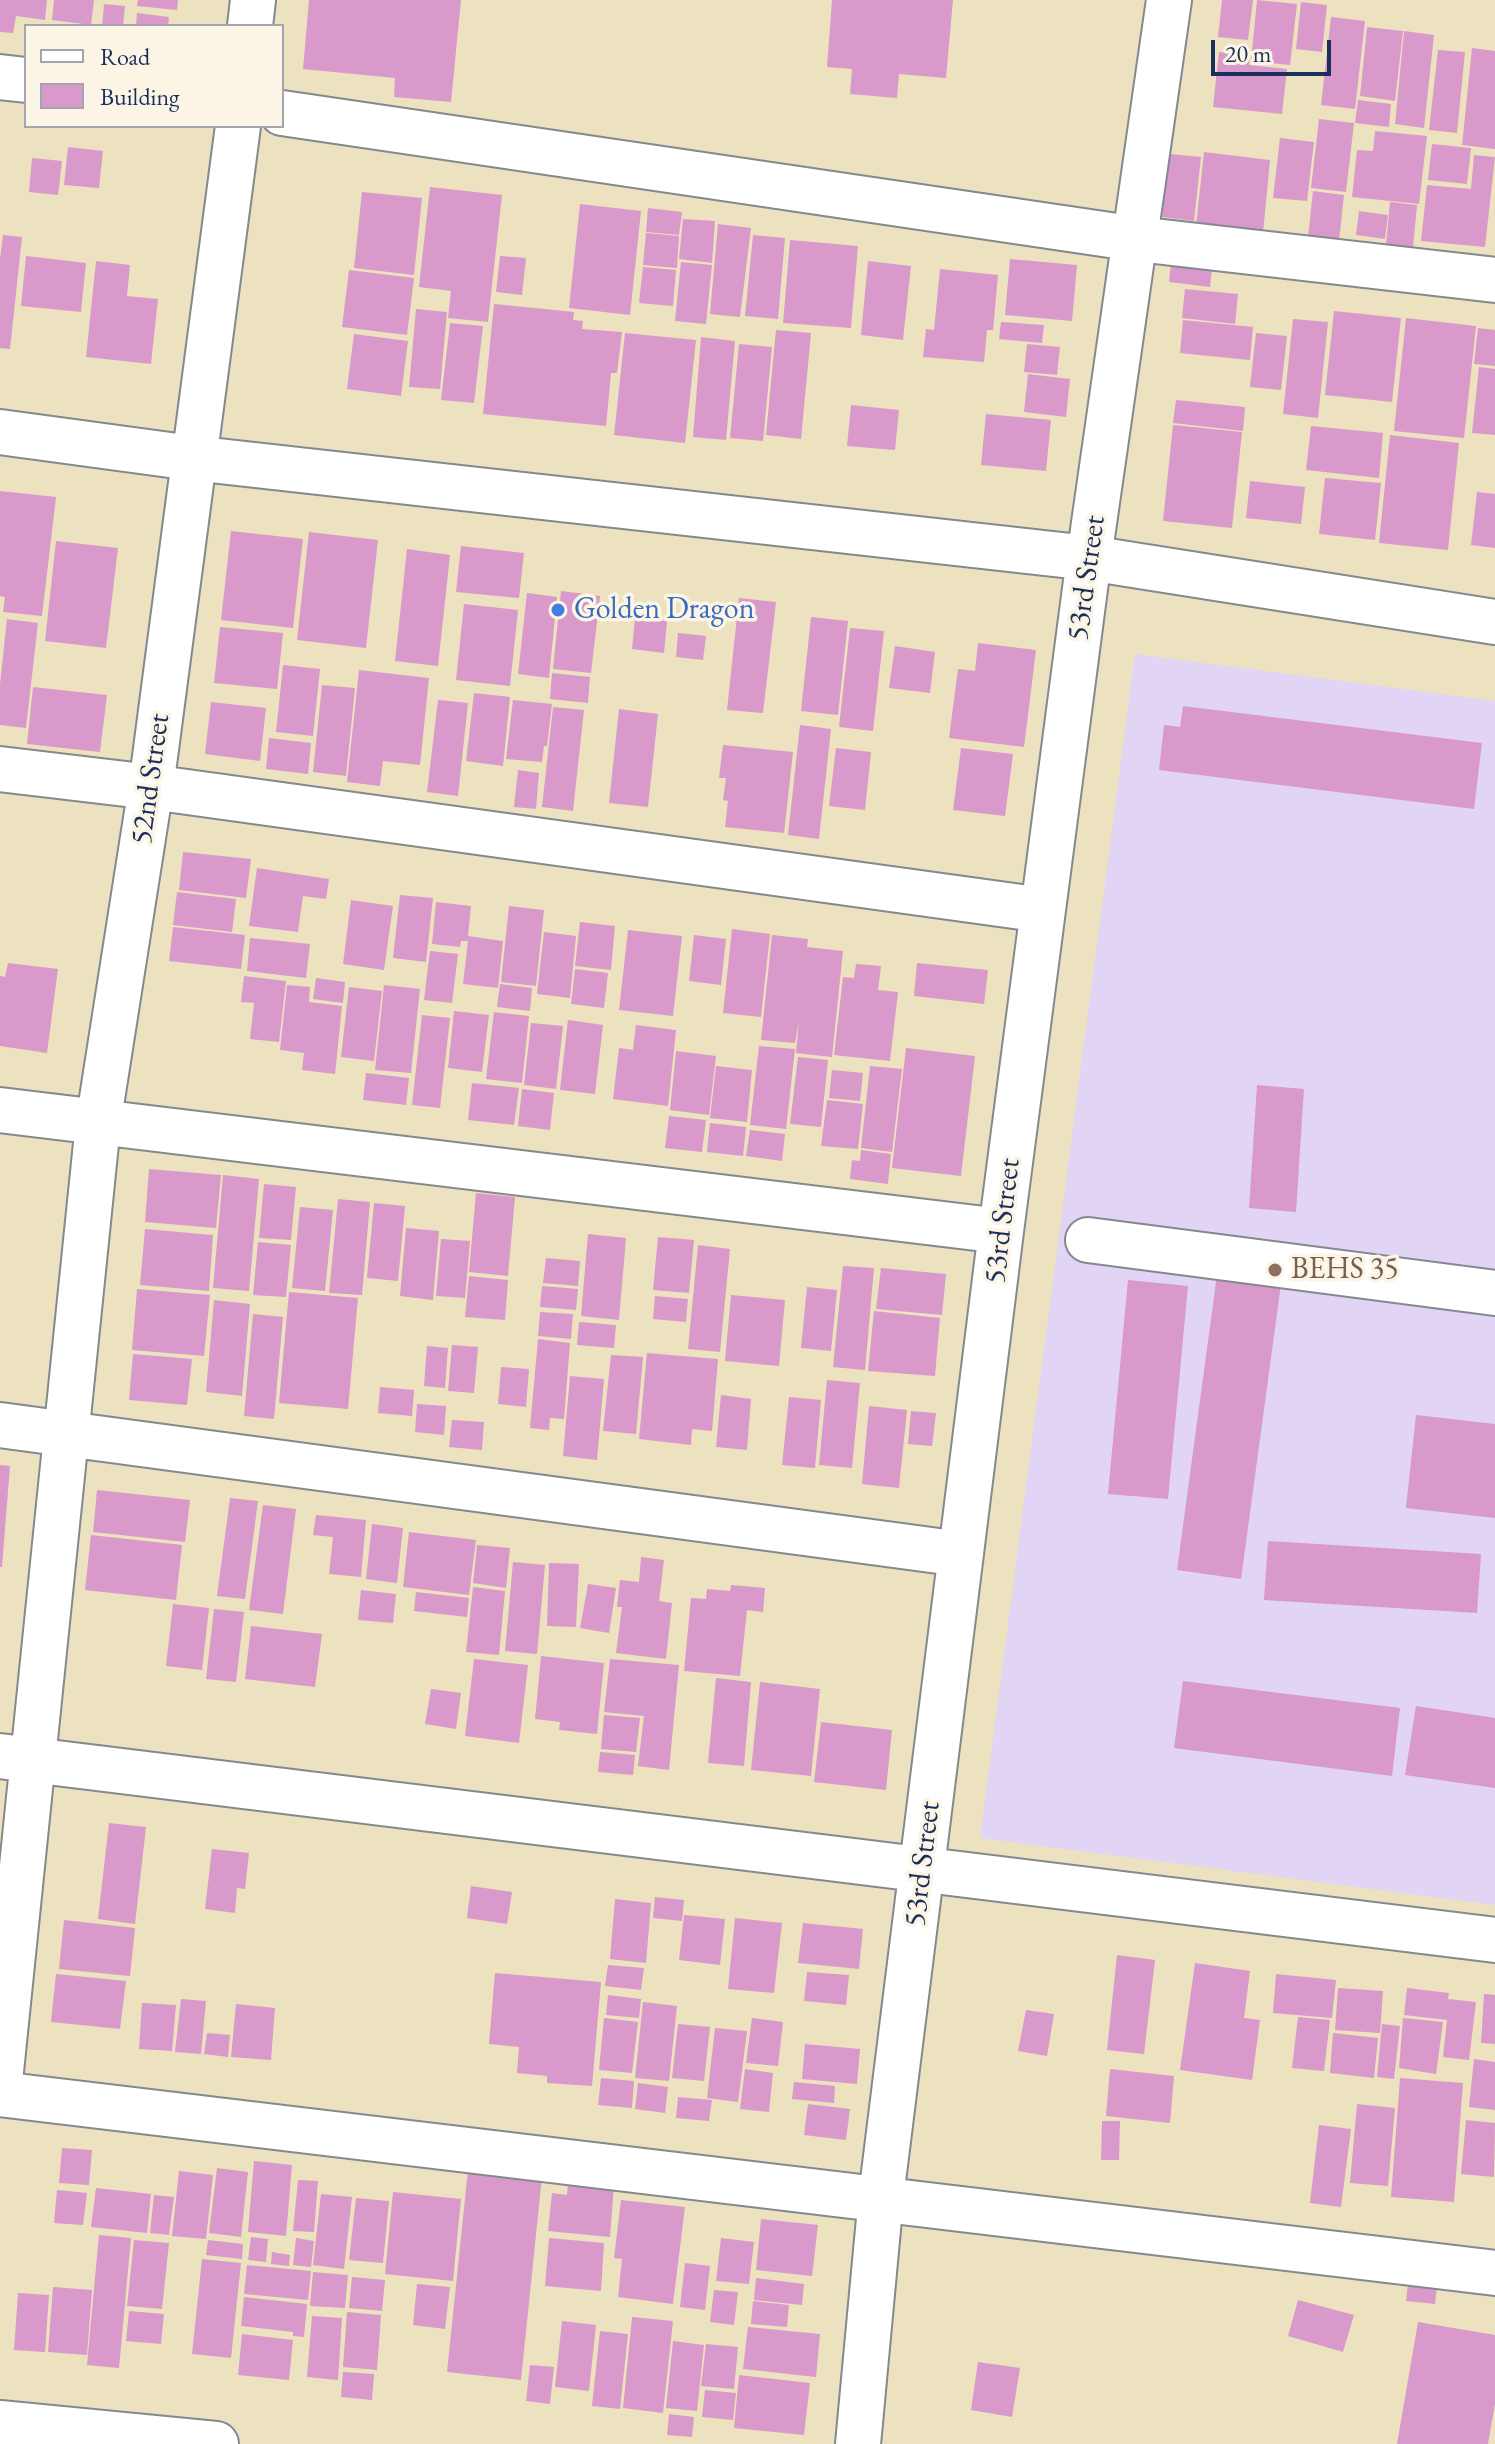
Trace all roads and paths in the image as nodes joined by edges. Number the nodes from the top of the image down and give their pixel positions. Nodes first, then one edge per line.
1 (253, 0) edge
2 (1169, 0) edge
3 (250, 24) edge
4 (0, 77) edge
5 (24, 80) edge
6 (284, 113) edge
7 (238, 128) edge
8 (1137, 239) junction
9 (1495, 280) edge
10 (0, 432) edge
11 (192, 458) junction
12 (1089, 558) junction
13 (1495, 622) edge
14 (0, 769) edge
15 (151, 787) junction
16 (1043, 910) junction
17 (0, 1110) edge
18 (98, 1124) junction
19 (1001, 1231) junction
20 (1088, 1240) dead end
21 (1495, 1293) edge
22 (0, 1425) edge
23 (65, 1432) junction
24 (961, 1554) junction
25 (16, 1758) edge
26 (923, 1869) junction
27 (1495, 1940) edge
28 (0, 2081) edge
29 (0, 2094) edge
30 (881, 2197) junction
31 (1495, 2273) edge
32 (0, 2423) edge
33 (216, 2444) edge
34 (858, 2444) edge

1 - 3 street
2 - 8 street, 53rd Street
4 - 5 street
6 - 8 street
7 - 11 street, 52nd Street
8 - 9 street
8 - 12 street, 53rd Street
10 - 11 street
11 - 12 street
11 - 15 street, 52nd Street
12 - 13 street
12 - 16 street, 53rd Street
14 - 15 street
15 - 16 street
15 - 18 street, 52nd Street
16 - 19 street, 53rd Street
17 - 18 street
18 - 19 street
18 - 23 street, 52nd Street
19 - 24 street, 53rd Street
20 - 21 street
22 - 23 street
23 - 24 street
23 - 25 street, 52nd Street
24 - 26 street, 53rd Street
25 - 26 street
25 - 28 street, 52nd Street
26 - 27 street
26 - 30 street, 53rd Street
29 - 30 street
30 - 31 street
30 - 34 street, 53rd Street
32 - 33 street

